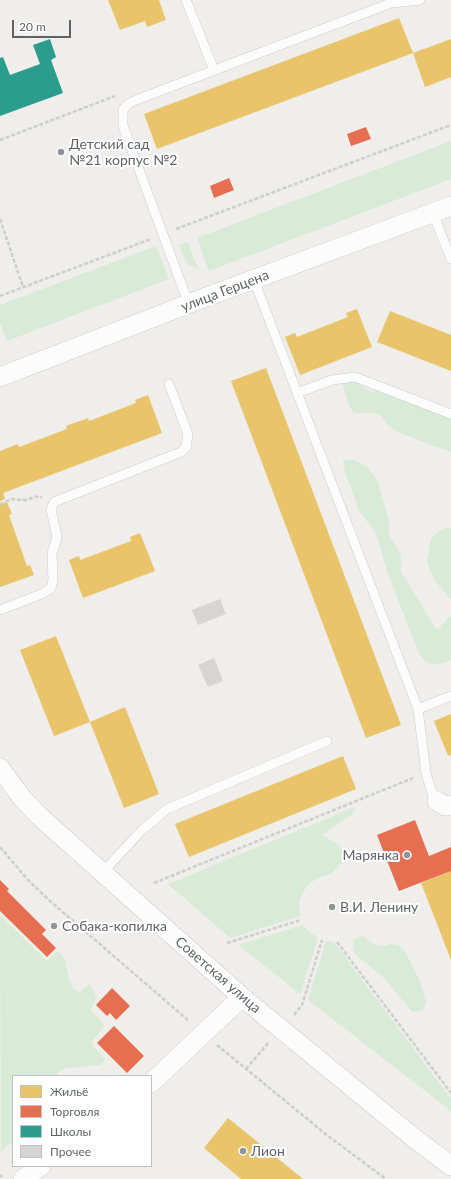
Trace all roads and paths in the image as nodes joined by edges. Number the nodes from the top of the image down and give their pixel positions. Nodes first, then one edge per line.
1 (186, 0) edge
2 (418, 0) edge
3 (214, 70) junction
4 (117, 95) dead end
5 (451, 126) edge
6 (0, 140) edge
7 (451, 206) edge
8 (433, 213) junction
9 (0, 219) edge
10 (164, 234) junction
11 (451, 259) edge
12 (254, 280) junction
13 (24, 287) junction
14 (0, 296) edge
15 (189, 305) junction
16 (0, 377) edge
17 (169, 384) dead end
18 (297, 392) junction
19 (451, 414) edge
20 (0, 504) edge
21 (51, 506) junction
22 (0, 610) edge
23 (451, 696) edge
24 (418, 709) junction
25 (327, 741) dead end
26 (0, 768) edge
27 (426, 773) junction
28 (444, 803) edge
29 (0, 847) edge
30 (102, 873) junction
31 (154, 883) dead end
32 (301, 920) dead end
33 (322, 940) dead end
34 (338, 942) dead end
35 (227, 943) dead end
36 (242, 997) junction
37 (280, 1029) junction
38 (204, 1034) junction
39 (246, 1069) junction
40 (152, 1082) edge
41 (451, 1093) edge
42 (451, 1166) edge
43 (40, 1167) edge
44 (23, 1179) edge
45 (386, 1179) edge

1 - 3 lane
2 - 3 lane
3 - 10 lane
4 - 6 path
5 - 10 path
7 - 8 street, улица Герцена
8 - 11 lane
8 - 12 street, улица Герцена
9 - 13 path
10 - 13 path
10 - 15 lane
12 - 15 street, улица Герцена
12 - 18 lane
13 - 14 path
15 - 16 street, улица Герцена
17 - 21 lane
18 - 19 lane
18 - 24 lane
20 - 21 path
21 - 22 lane
23 - 24 lane
24 - 27 lane
25 - 30 lane
26 - 30 street, Советская улица
27 - 28 lane
27 - 31 path
29 - 38 path
30 - 36 street, Советская улица
32 - 35 path
33 - 37 path
34 - 41 path
36 - 37 street, Советская улица
36 - 38 street
37 - 39 path
37 - 42 street, Советская улица
38 - 39 path
38 - 40 street
39 - 45 path
43 - 44 street

